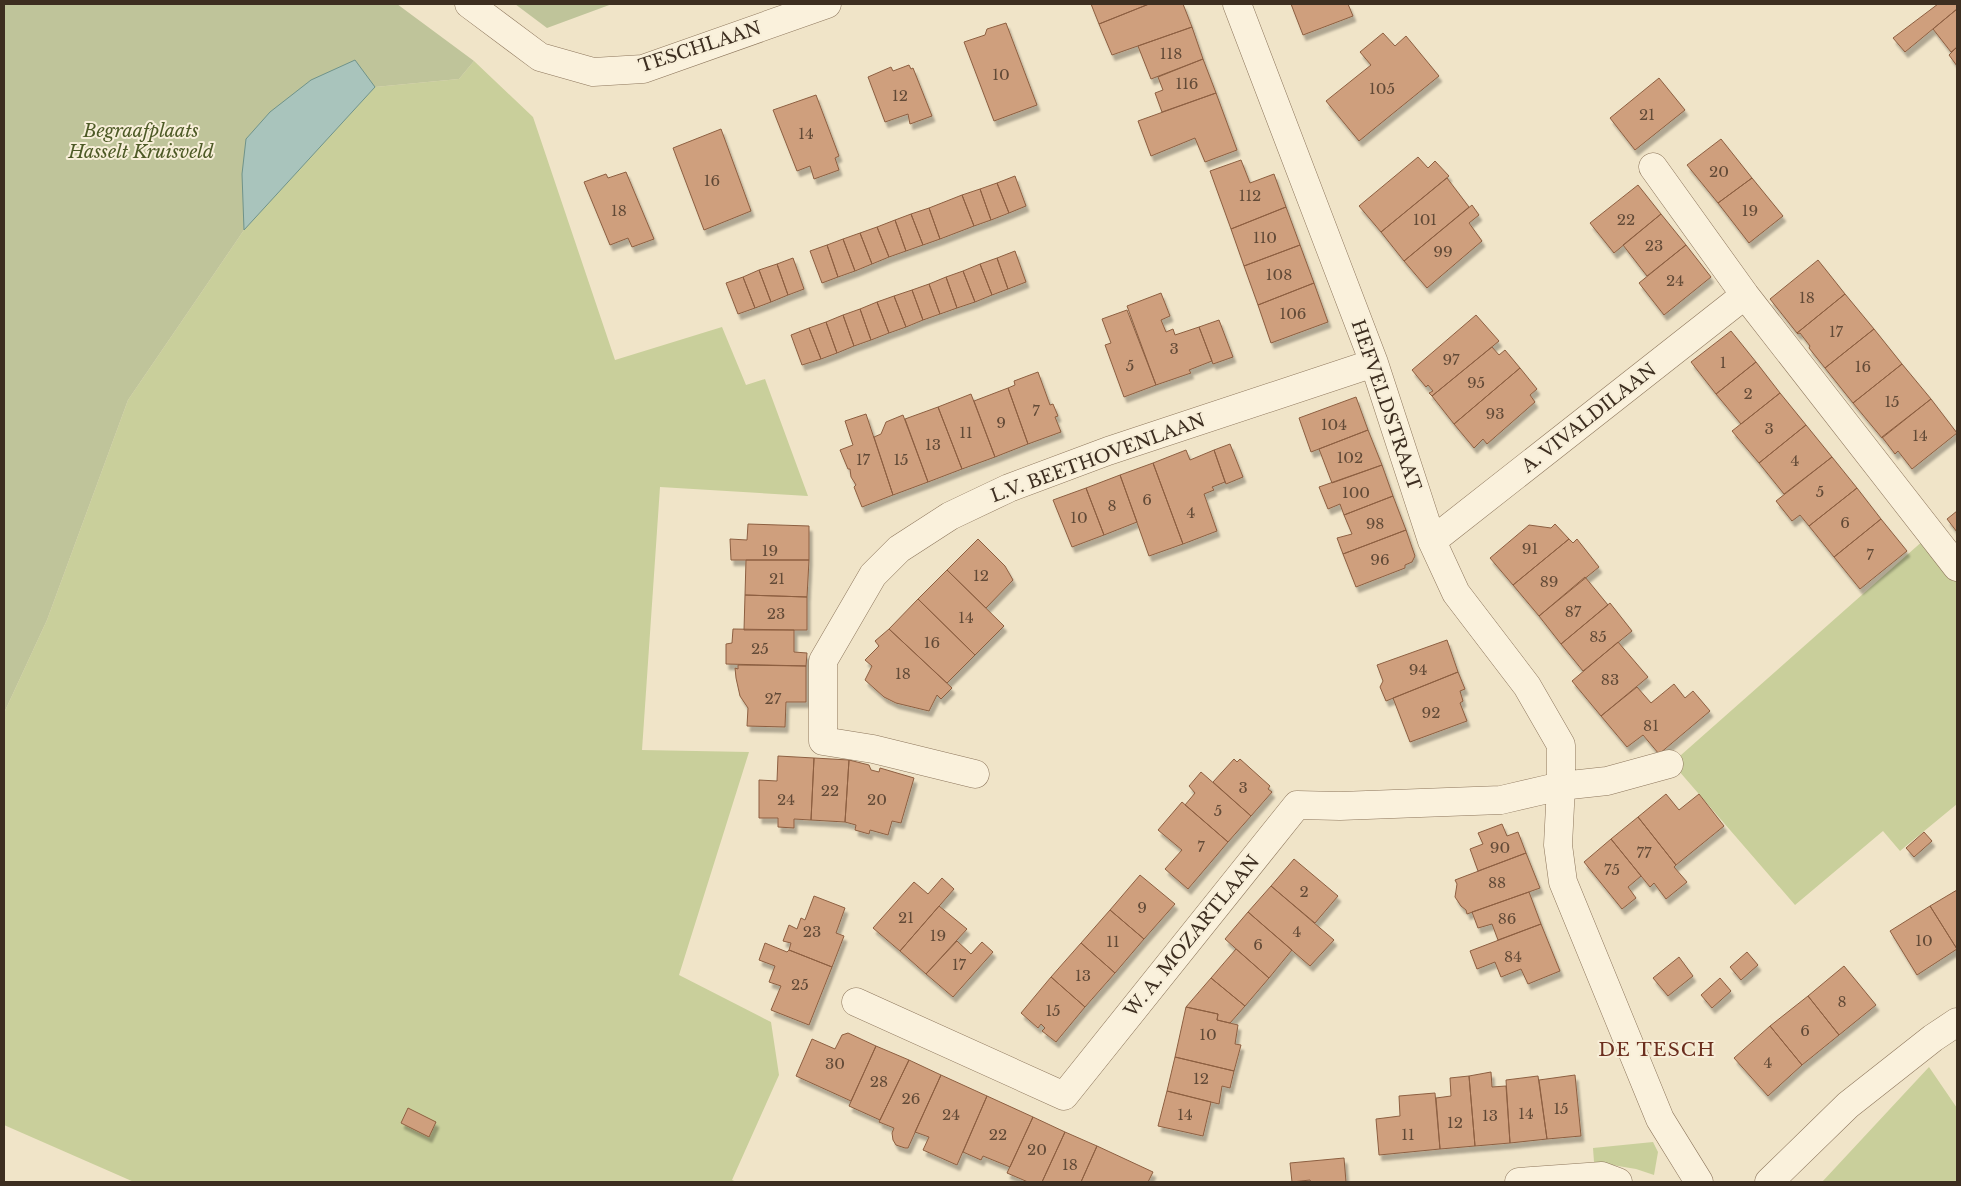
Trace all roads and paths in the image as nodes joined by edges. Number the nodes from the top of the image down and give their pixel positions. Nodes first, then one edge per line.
1 (469, 4) edge
2 (827, 4) edge
3 (1237, 4) edge
4 (1653, 167) dead end
5 (1745, 295) junction
6 (1374, 363) junction
7 (1432, 542) junction
8 (1957, 567) edge
9 (1669, 764) dead end
10 (975, 774) dead end
11 (1562, 786) junction
12 (856, 1002) dead end
13 (1957, 1022) edge
14 (1519, 1182) edge
15 (1618, 1182) edge
16 (1699, 1182) edge
17 (1769, 1182) edge

1 - 2 street, TESCHLAAN
3 - 6 street, HEFVELDSTRAAT
4 - 5 street
5 - 7 street, A. VIVALDILAAN
5 - 8 street
6 - 7 street, HEFVELDSTRAAT
6 - 10 street, L.V. BEETHOVENLAAN
7 - 11 street, HEFVELDSTRAAT
9 - 11 street
11 - 12 street, W. A. MOZARTLAAN
11 - 16 street, HEFVELDSTRAAT
13 - 17 street
14 - 15 street

